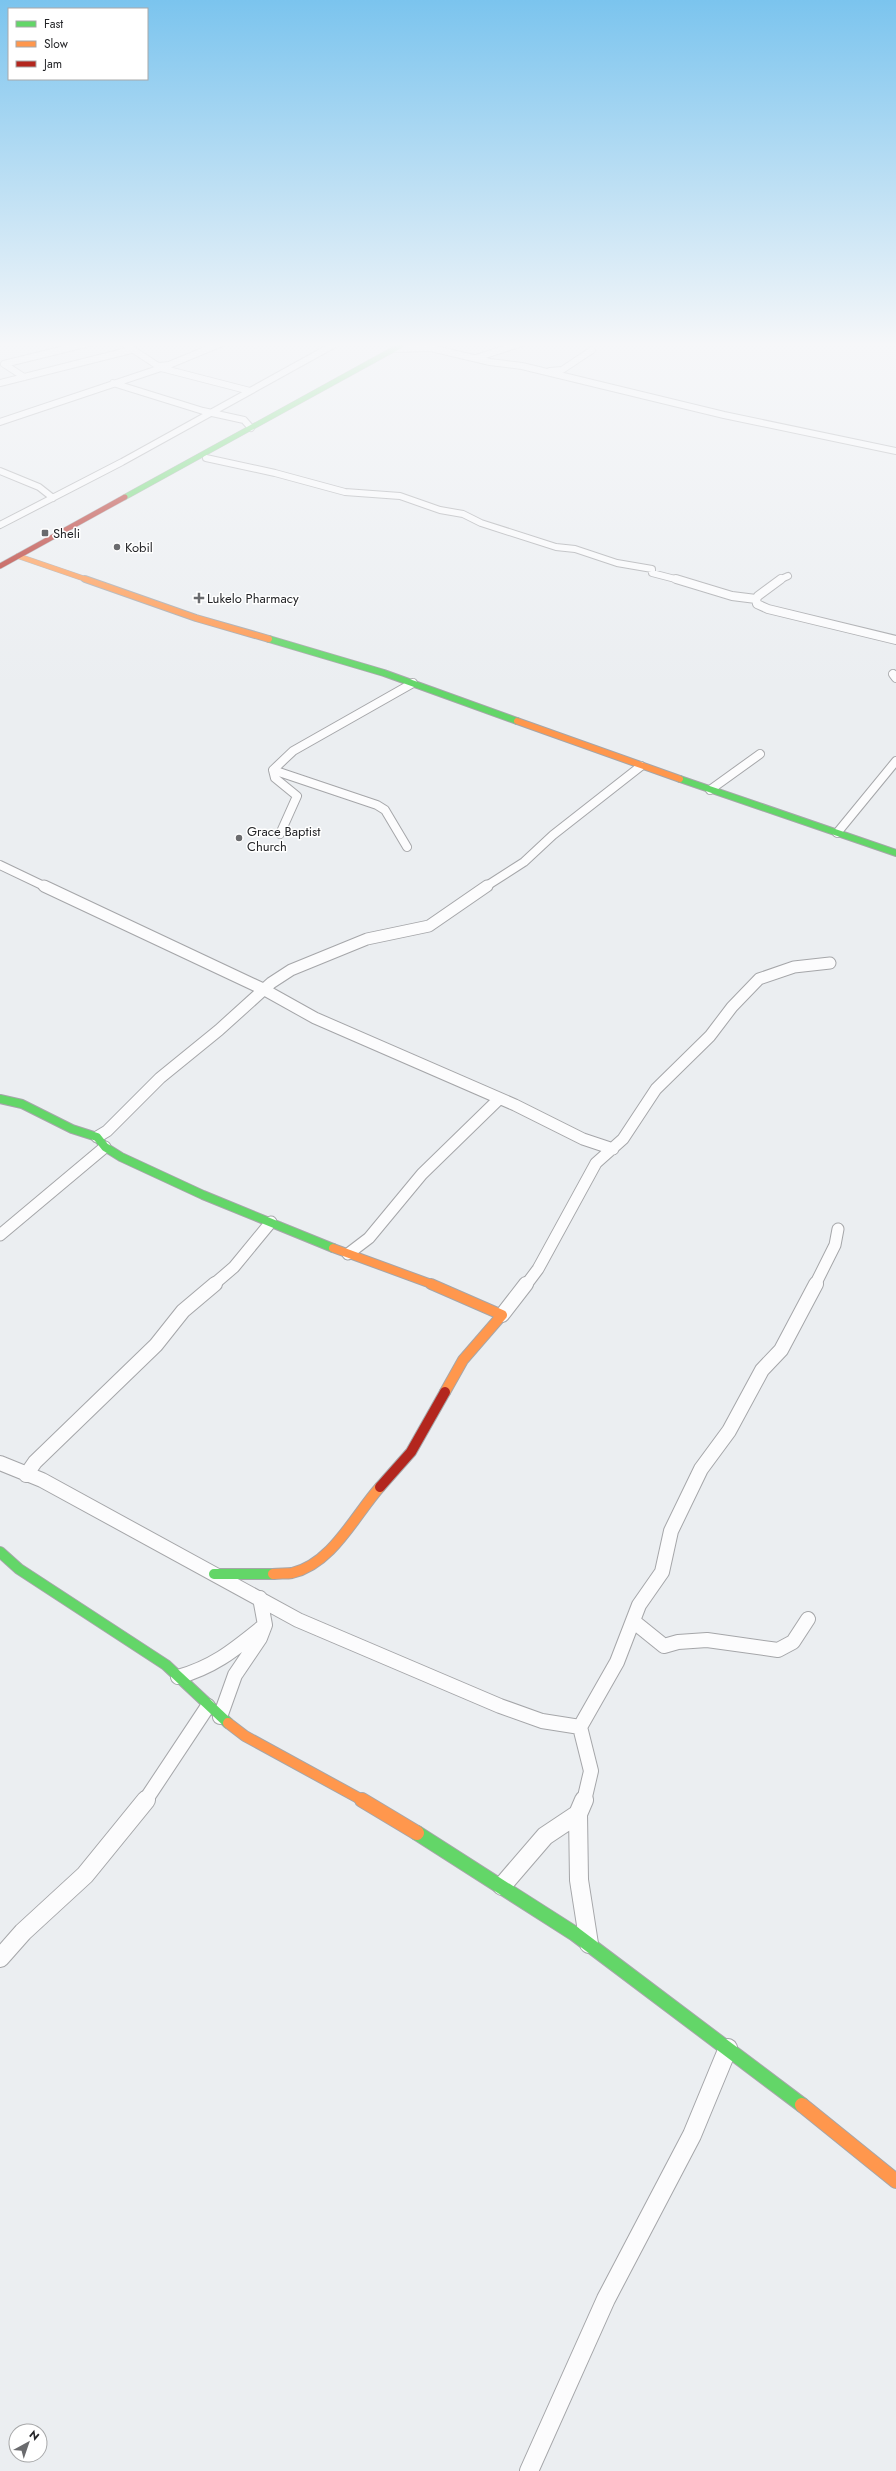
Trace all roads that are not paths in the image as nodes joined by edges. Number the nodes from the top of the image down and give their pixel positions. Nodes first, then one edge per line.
1 (127, 458) edge
2 (195, 458) edge
3 (207, 458) edge
4 (0, 471) edge
5 (53, 498) junction
6 (0, 525) edge
7 (18, 556) junction
8 (0, 566) edge
9 (788, 576) dead end
10 (756, 599) junction
11 (896, 640) edge
12 (413, 683) junction
13 (760, 754) dead end
14 (896, 761) edge
15 (641, 766) junction
16 (273, 770) junction
17 (710, 790) junction
18 (837, 833) junction
19 (280, 834) dead end
20 (407, 848) dead end
21 (896, 853) edge
22 (0, 865) edge
23 (830, 964) dead end
24 (263, 990) junction
25 (0, 1099) edge
26 (499, 1099) junction
27 (96, 1137) junction
28 (105, 1147) junction
29 (614, 1149) junction
30 (271, 1222) junction
31 (838, 1229) dead end
32 (0, 1235) edge
33 (348, 1254) junction
34 (502, 1314) junction
35 (0, 1463) edge
36 (26, 1475) junction
37 (0, 1552) edge
38 (214, 1574) junction
39 (260, 1598) junction
40 (808, 1619) dead end
41 (633, 1621) junction
42 (265, 1625) junction
43 (178, 1677) junction
44 (208, 1706) junction
45 (220, 1717) junction
46 (580, 1728) junction
47 (578, 1814) junction
48 (502, 1886) junction
49 (590, 1947) junction
50 (0, 1958) edge
51 (728, 2048) junction
52 (896, 2181) edge
53 (529, 2471) edge

1 - 5 street
2 - 7 main road
3 - 10 street
4 - 5 street
5 - 6 street
7 - 8 main road
7 - 12 main road
9 - 10 street
10 - 11 street
12 - 15 main road
12 - 16 street
13 - 17 street
14 - 18 street
15 - 17 main road
15 - 24 street
16 - 19 street
16 - 20 street
17 - 18 main road
18 - 21 main road
22 - 24 street
23 - 29 street
24 - 26 street
24 - 27 street
25 - 27 main road
26 - 29 street
26 - 33 street
27 - 28 main road
28 - 30 main road
28 - 32 street
29 - 34 street
30 - 33 main road
30 - 36 street
31 - 41 street
33 - 34 main road
34 - 38 main road
35 - 36 street
36 - 38 street
37 - 43 main road
38 - 39 street
39 - 42 street
39 - 46 street
40 - 41 street
41 - 46 street
42 - 43 street
42 - 45 street
43 - 44 main road
44 - 45 main road
44 - 50 street
45 - 48 main road
46 - 47 street
47 - 48 street
47 - 49 street
48 - 49 main road
49 - 51 main road
51 - 52 main road
51 - 53 street

